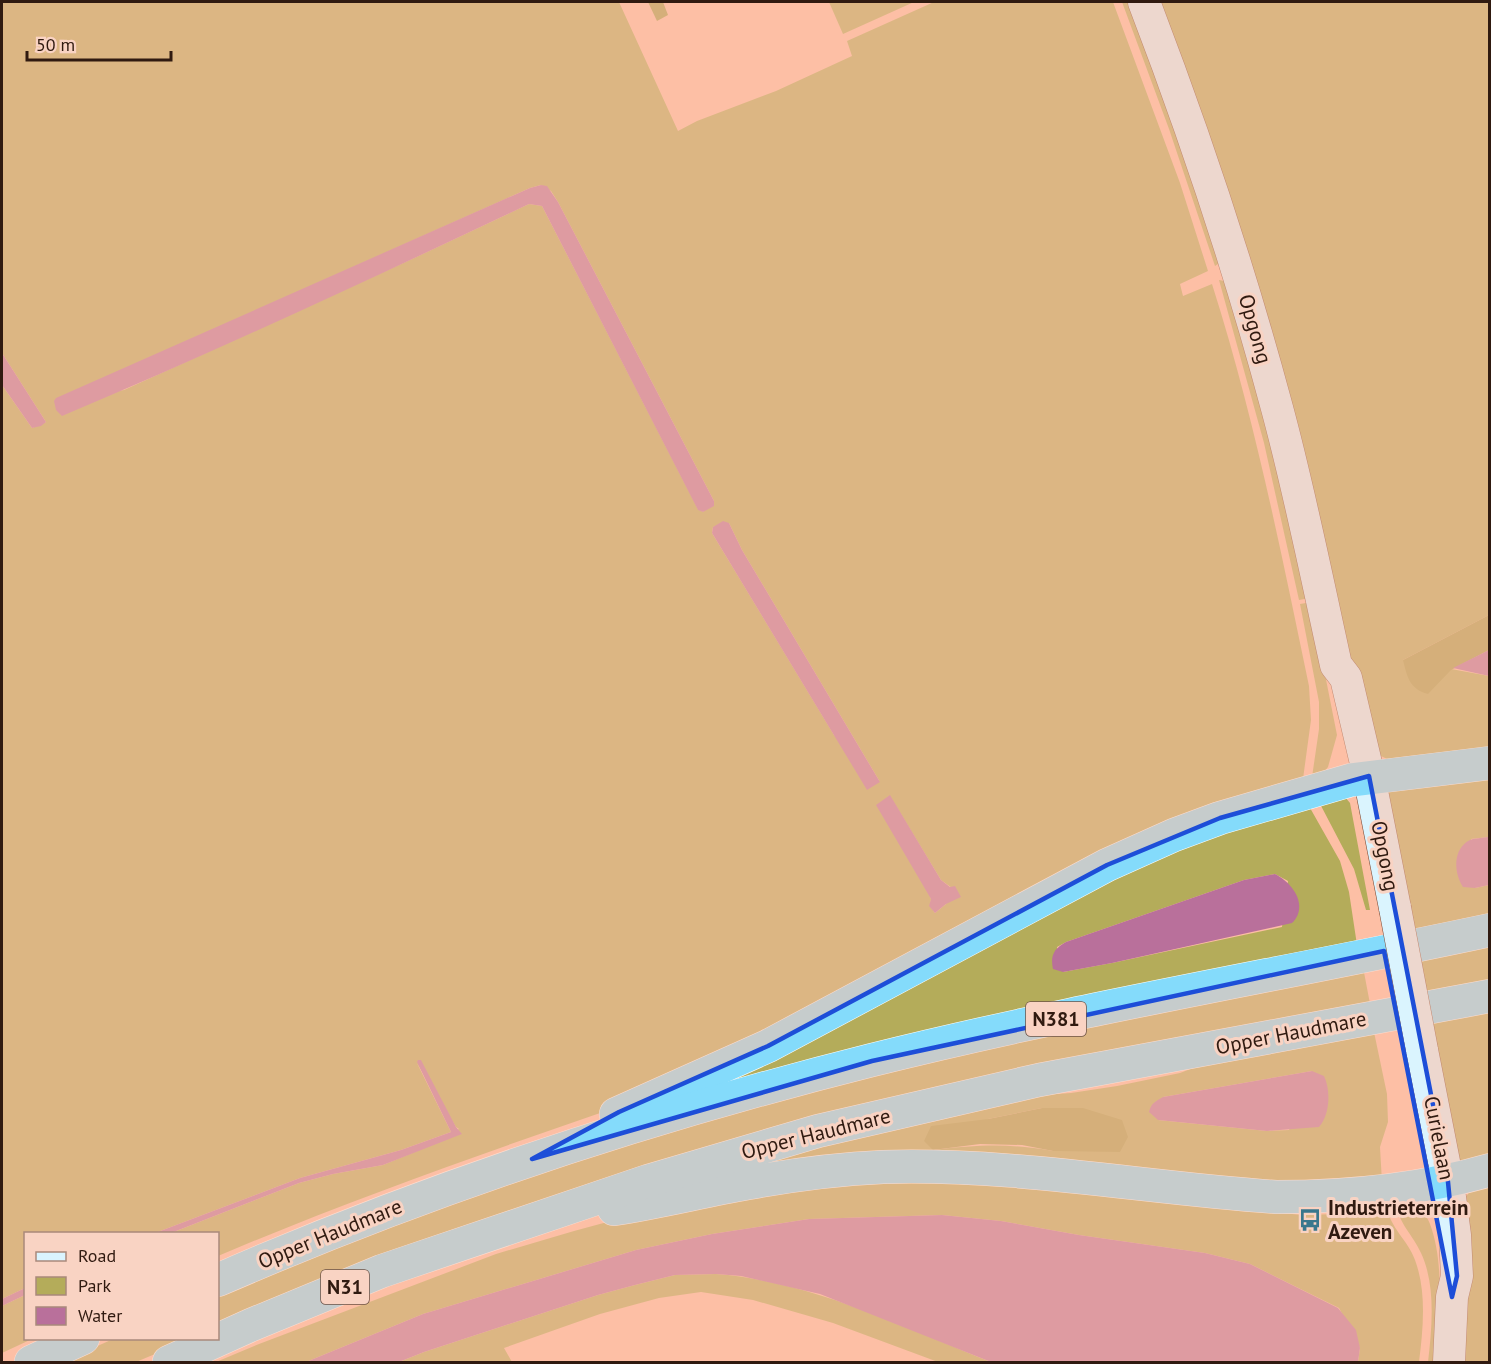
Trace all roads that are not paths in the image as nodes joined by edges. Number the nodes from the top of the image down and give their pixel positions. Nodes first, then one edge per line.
1 (1144, 2) edge
2 (1490, 763) edge
3 (1360, 778) junction
4 (1490, 930) edge
5 (1490, 996) edge
6 (1413, 1052) joint
7 (623, 1121) junction
8 (1490, 1170) edge
9 (1439, 1184) junction
10 (653, 1192) junction
11 (219, 1280) edge
12 (219, 1339) edge
13 (78, 1340) edge
14 (218, 1340) edge
15 (31, 1362) edge
16 (169, 1362) edge
17 (1449, 1362) edge

1 - 3 main road, Opgong
2 - 3 highway
3 - 6 main road, Opgong, bridge
3 - 7 highway
4 - 7 highway, Opper Haudmare / N381
5 - 10 highway, Opper Haudmare
6 - 9 main road, Curielaan
7 - 11 highway, Opper Haudmare
8 - 9 highway
9 - 10 highway
9 - 17 main road, Curielaan
10 - 12 highway, N31
13 - 15 highway
14 - 16 highway, N31

